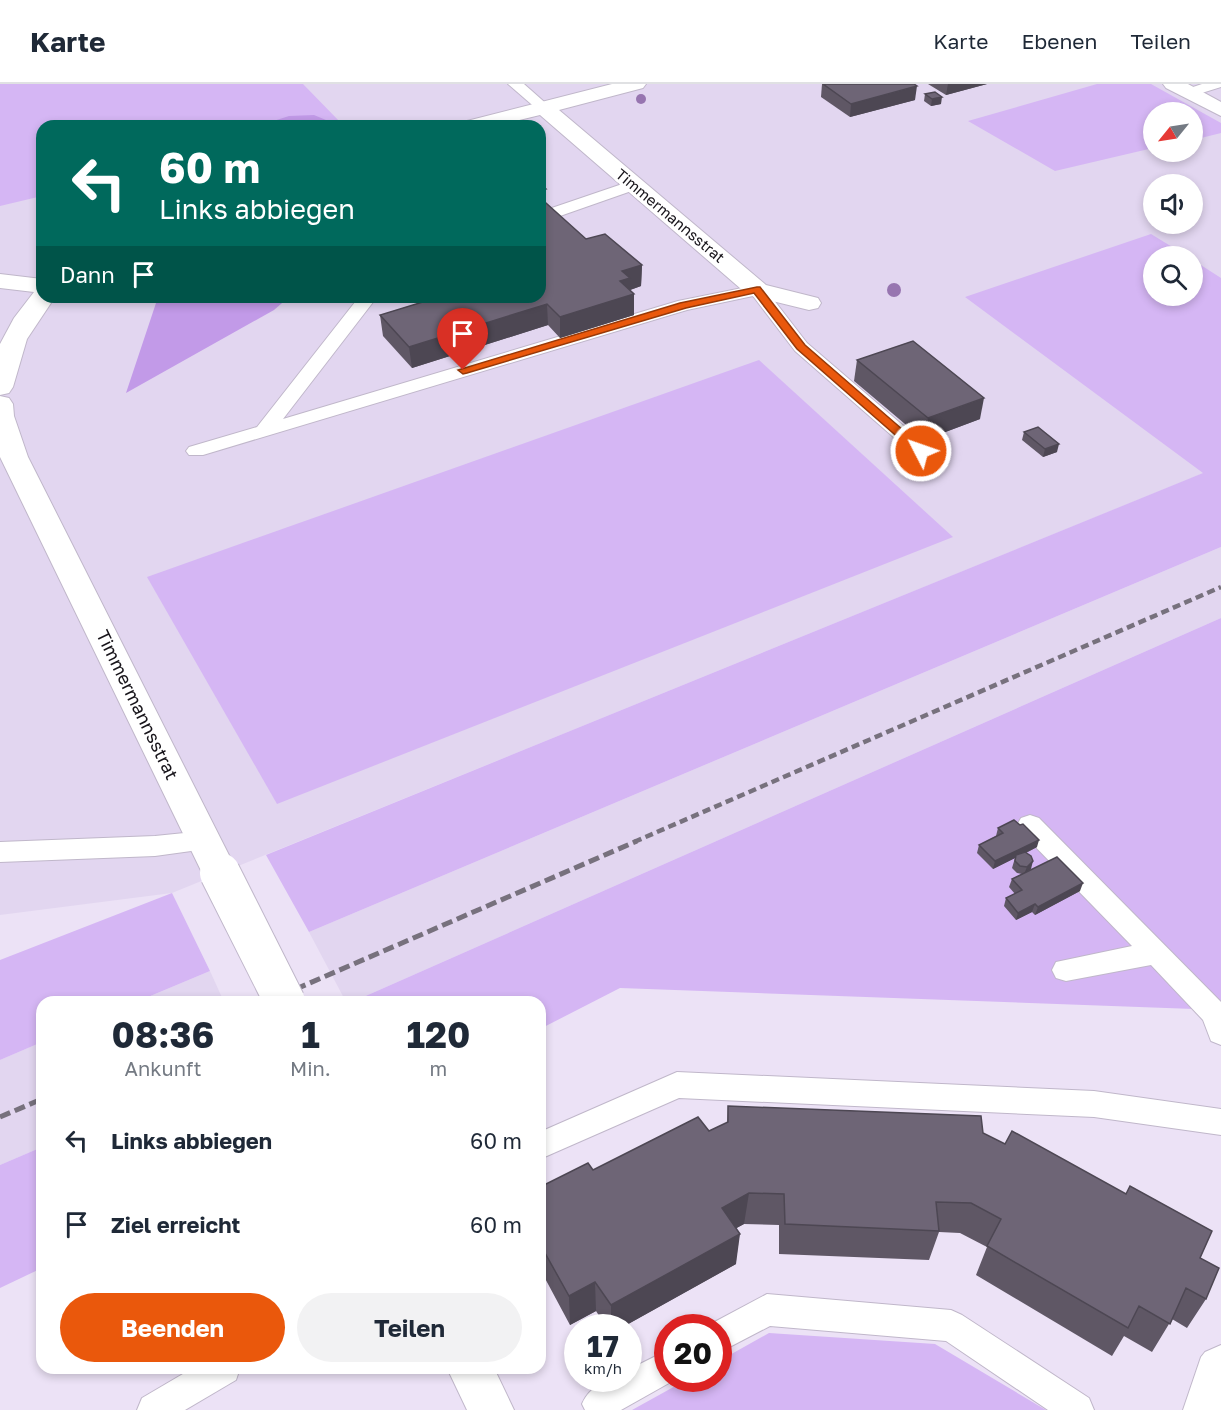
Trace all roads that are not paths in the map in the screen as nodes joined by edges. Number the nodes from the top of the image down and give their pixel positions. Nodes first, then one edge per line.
1 (515, 84) edge
2 (636, 84) edge
3 (1216, 84) edge
4 (1181, 88) edge
5 (543, 107) junction
6 (1221, 110) edge
7 (493, 120) edge
8 (634, 185) junction
9 (546, 216) edge
10 (0, 281) edge
11 (36, 285) edge
12 (757, 290) junction
13 (39, 303) edge
14 (363, 303) edge
15 (809, 303) dead end
16 (0, 387) edge
17 (0, 404) edge
18 (265, 429) junction
19 (196, 451) dead end
20 (921, 451) dead end
21 (1030, 825) dead end
22 (204, 841) junction
23 (0, 852) edge
24 (1156, 953) junction
25 (1066, 970) dead end
26 (282, 996) edge
27 (1221, 1033) edge
28 (1221, 1122) edge
29 (546, 1143) edge
30 (732, 1329) edge
31 (214, 1374) edge
32 (473, 1374) edge
33 (654, 1374) edge
34 (1214, 1384) edge
35 (599, 1404) dead end
36 (154, 1410) edge
37 (491, 1410) edge
38 (1077, 1410) edge
39 (1182, 1410) edge

1 - 5 lane
2 - 5 street
3 - 4 lane
4 - 6 street
5 - 7 street
5 - 8 street, Timmermannsstrat
8 - 9 lane
8 - 12 street, Timmermannsstrat
10 - 11 street
12 - 15 street, Timmermannsstrat
12 - 18 lane
12 - 20 lane
13 - 16 street
14 - 18 lane
17 - 22 street, Timmermannsstrat
18 - 19 lane
21 - 24 lane
22 - 23 lane
22 - 26 street, Timmermannsstrat, bridge
24 - 25 lane
24 - 27 lane
28 - 29 lane
30 - 38 lane
31 - 36 lane
32 - 37 street
33 - 35 lane
34 - 39 lane

